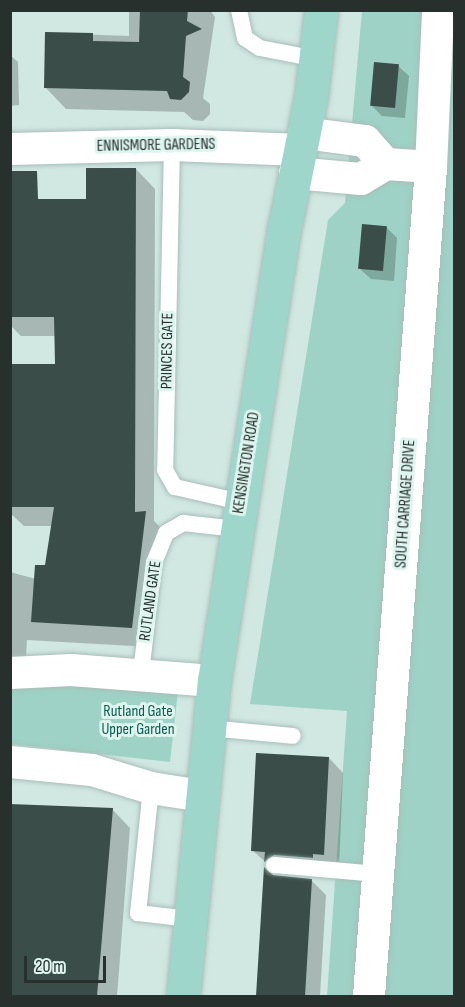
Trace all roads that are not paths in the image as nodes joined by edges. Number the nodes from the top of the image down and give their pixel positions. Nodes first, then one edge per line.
1 (239, 10) edge
2 (321, 10) edge
3 (438, 10) edge
4 (316, 59) junction
5 (171, 145) junction
6 (10, 149) edge
7 (300, 152) junction
8 (386, 164) junction
9 (431, 167) junction
10 (239, 516) junction
11 (141, 673) junction
12 (10, 674) edge
13 (214, 681) junction
14 (209, 728) junction
15 (293, 736) dead end
16 (10, 762) edge
17 (151, 788) junction
18 (202, 796) junction
19 (274, 865) dead end
20 (376, 873) junction
21 (190, 919) junction
22 (183, 996) edge
23 (369, 996) edge

1 - 4 lane
2 - 4 main road, KENSINGTON ROAD
3 - 9 street, SOUTH CARRIAGE DRIVE
4 - 7 main road, KENSINGTON ROAD
5 - 6 street, ENNISMORE GARDENS
5 - 7 street, ENNISMORE GARDENS
5 - 10 lane, PRINCES GATE
7 - 8 street
7 - 8 street
7 - 10 main road, KENSINGTON ROAD
8 - 9 street
9 - 20 street, SOUTH CARRIAGE DRIVE
10 - 11 lane, RUTLAND GATE
10 - 13 main road, KENSINGTON ROAD
11 - 12 street
11 - 13 street
13 - 14 main road, KENSINGTON ROAD
14 - 15 lane
14 - 18 main road, KENSINGTON ROAD
16 - 17 street
17 - 18 street
17 - 21 lane
18 - 21 main road, KENSINGTON ROAD
19 - 20 lane
20 - 23 street, SOUTH CARRIAGE DRIVE
21 - 22 main road, KENSINGTON ROAD

